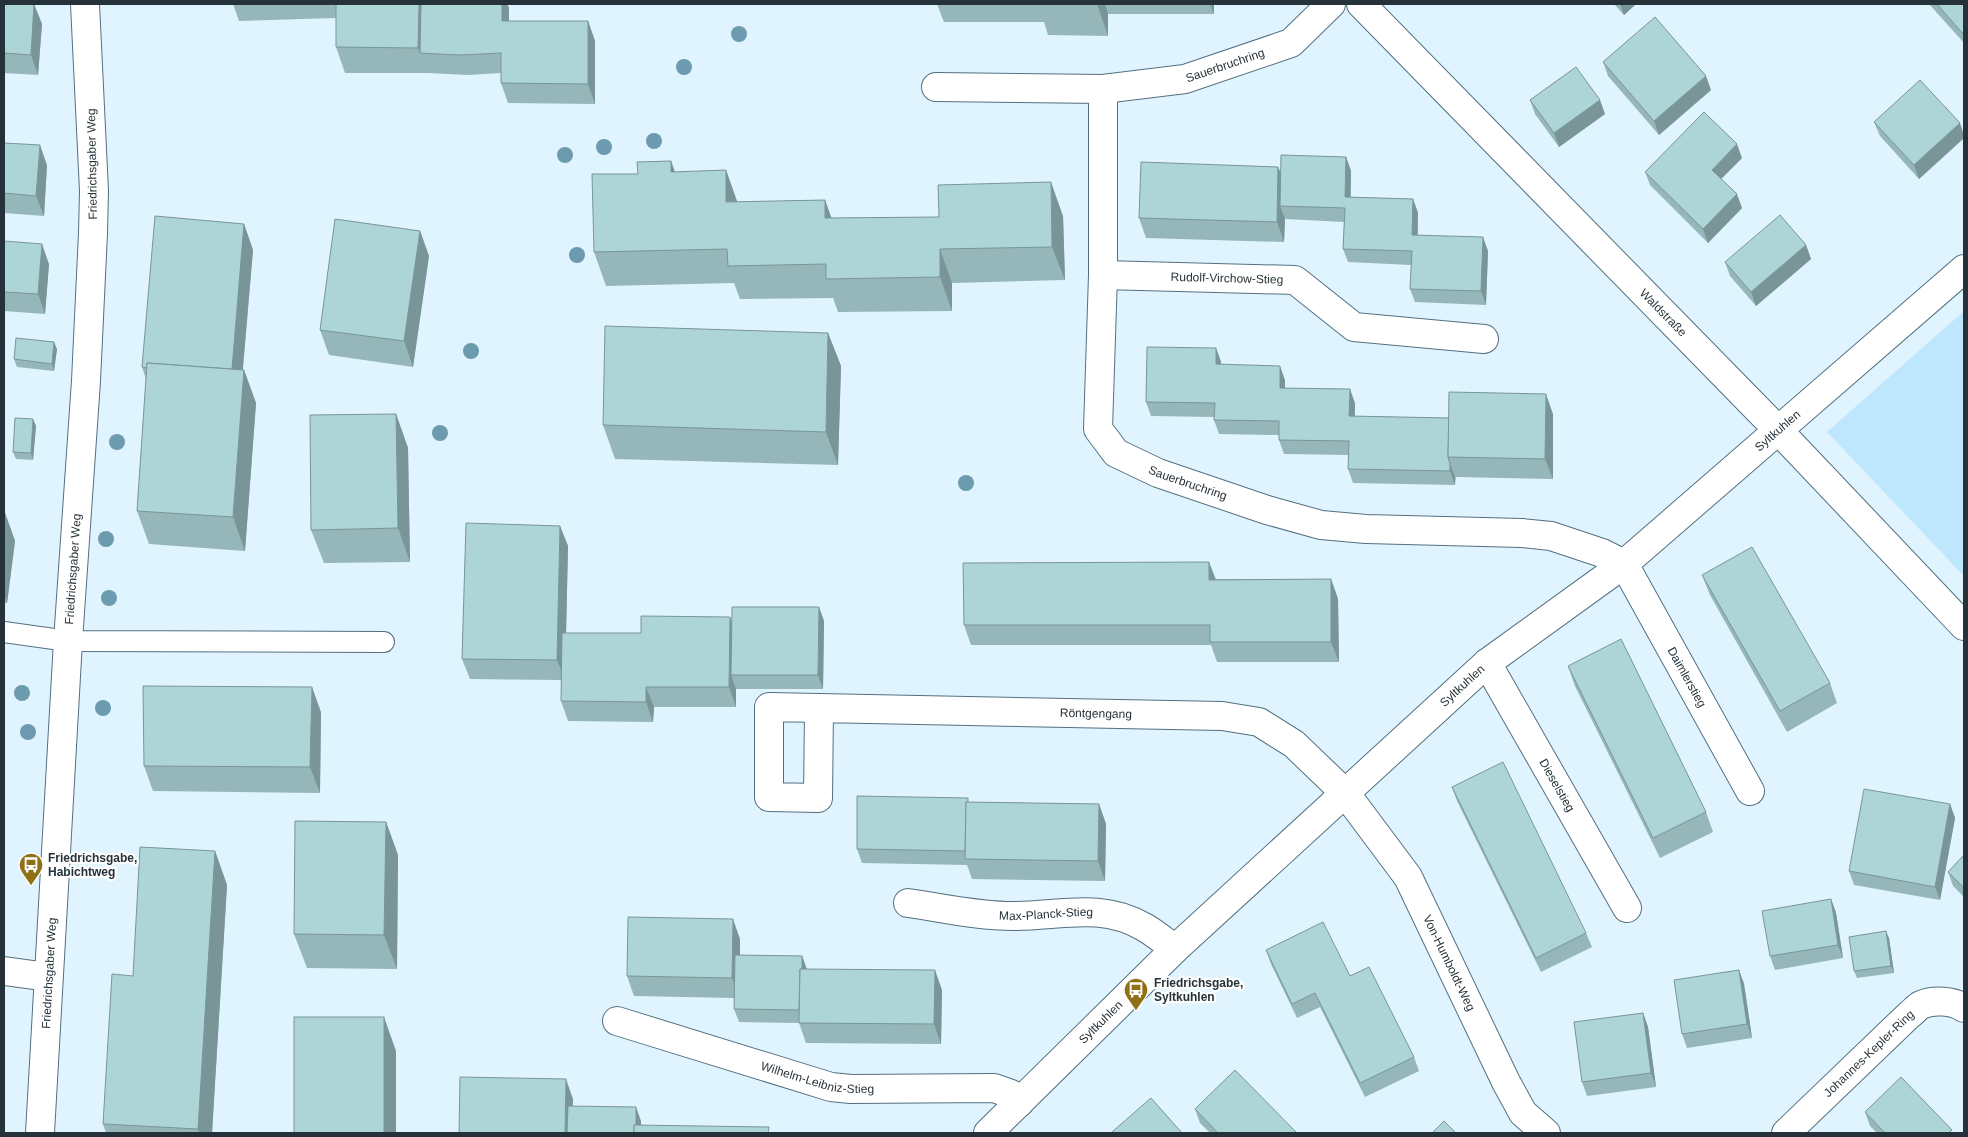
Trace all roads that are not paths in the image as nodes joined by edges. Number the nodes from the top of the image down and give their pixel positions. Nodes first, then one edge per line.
1 (86, 4) edge
2 (1331, 4) edge
3 (1361, 4) edge
4 (936, 87) dead end
5 (1102, 89) junction
6 (1964, 270) edge
7 (1103, 275) junction
8 (1484, 340) dead end
9 (1778, 430) junction
10 (1624, 564) junction
11 (1964, 626) edge
12 (4, 632) edge
13 (68, 641) junction
14 (384, 642) dead end
15 (1487, 663) junction
16 (819, 709) dead end
17 (1750, 792) dead end
18 (1346, 794) junction
19 (908, 903) dead end
20 (1627, 908) dead end
21 (1175, 949) junction
22 (4, 971) edge
23 (48, 977) junction
24 (1964, 1008) edge
25 (617, 1021) dead end
26 (1019, 1103) junction
27 (40, 1133) edge
28 (988, 1133) edge
29 (1546, 1133) edge
30 (1786, 1133) edge

1 - 13 street, Friedrichsgaber Weg
2 - 5 street, Sauerbruchring
3 - 9 street, Waldstraße
4 - 5 street, Sauerbruchring
5 - 7 street, Sauerbruchring
6 - 9 street, Syltkuhlen
7 - 8 street, Rudolf-Virchow-Stieg
7 - 10 street, Sauerbruchring
9 - 10 street, Syltkuhlen
9 - 11 street, Waldstraße
10 - 15 street, Syltkuhlen
10 - 17 street, Daimlerstieg
12 - 13 lane
13 - 14 lane
13 - 23 street, Friedrichsgaber Weg
15 - 18 street, Syltkuhlen
15 - 20 street, Dieselstieg
16 - 18 street, Röntgengang
18 - 21 street, Syltkuhlen
18 - 29 street, Von-Humboldt-Weg
19 - 21 street, Max-Planck-Stieg
21 - 26 street, Syltkuhlen
22 - 23 street
23 - 27 street, Friedrichsgaber Weg
24 - 30 street, Johannes-Kepler-Ring
25 - 26 street, Wilhelm-Leibniz-Stieg
26 - 28 street, Syltkuhlen

